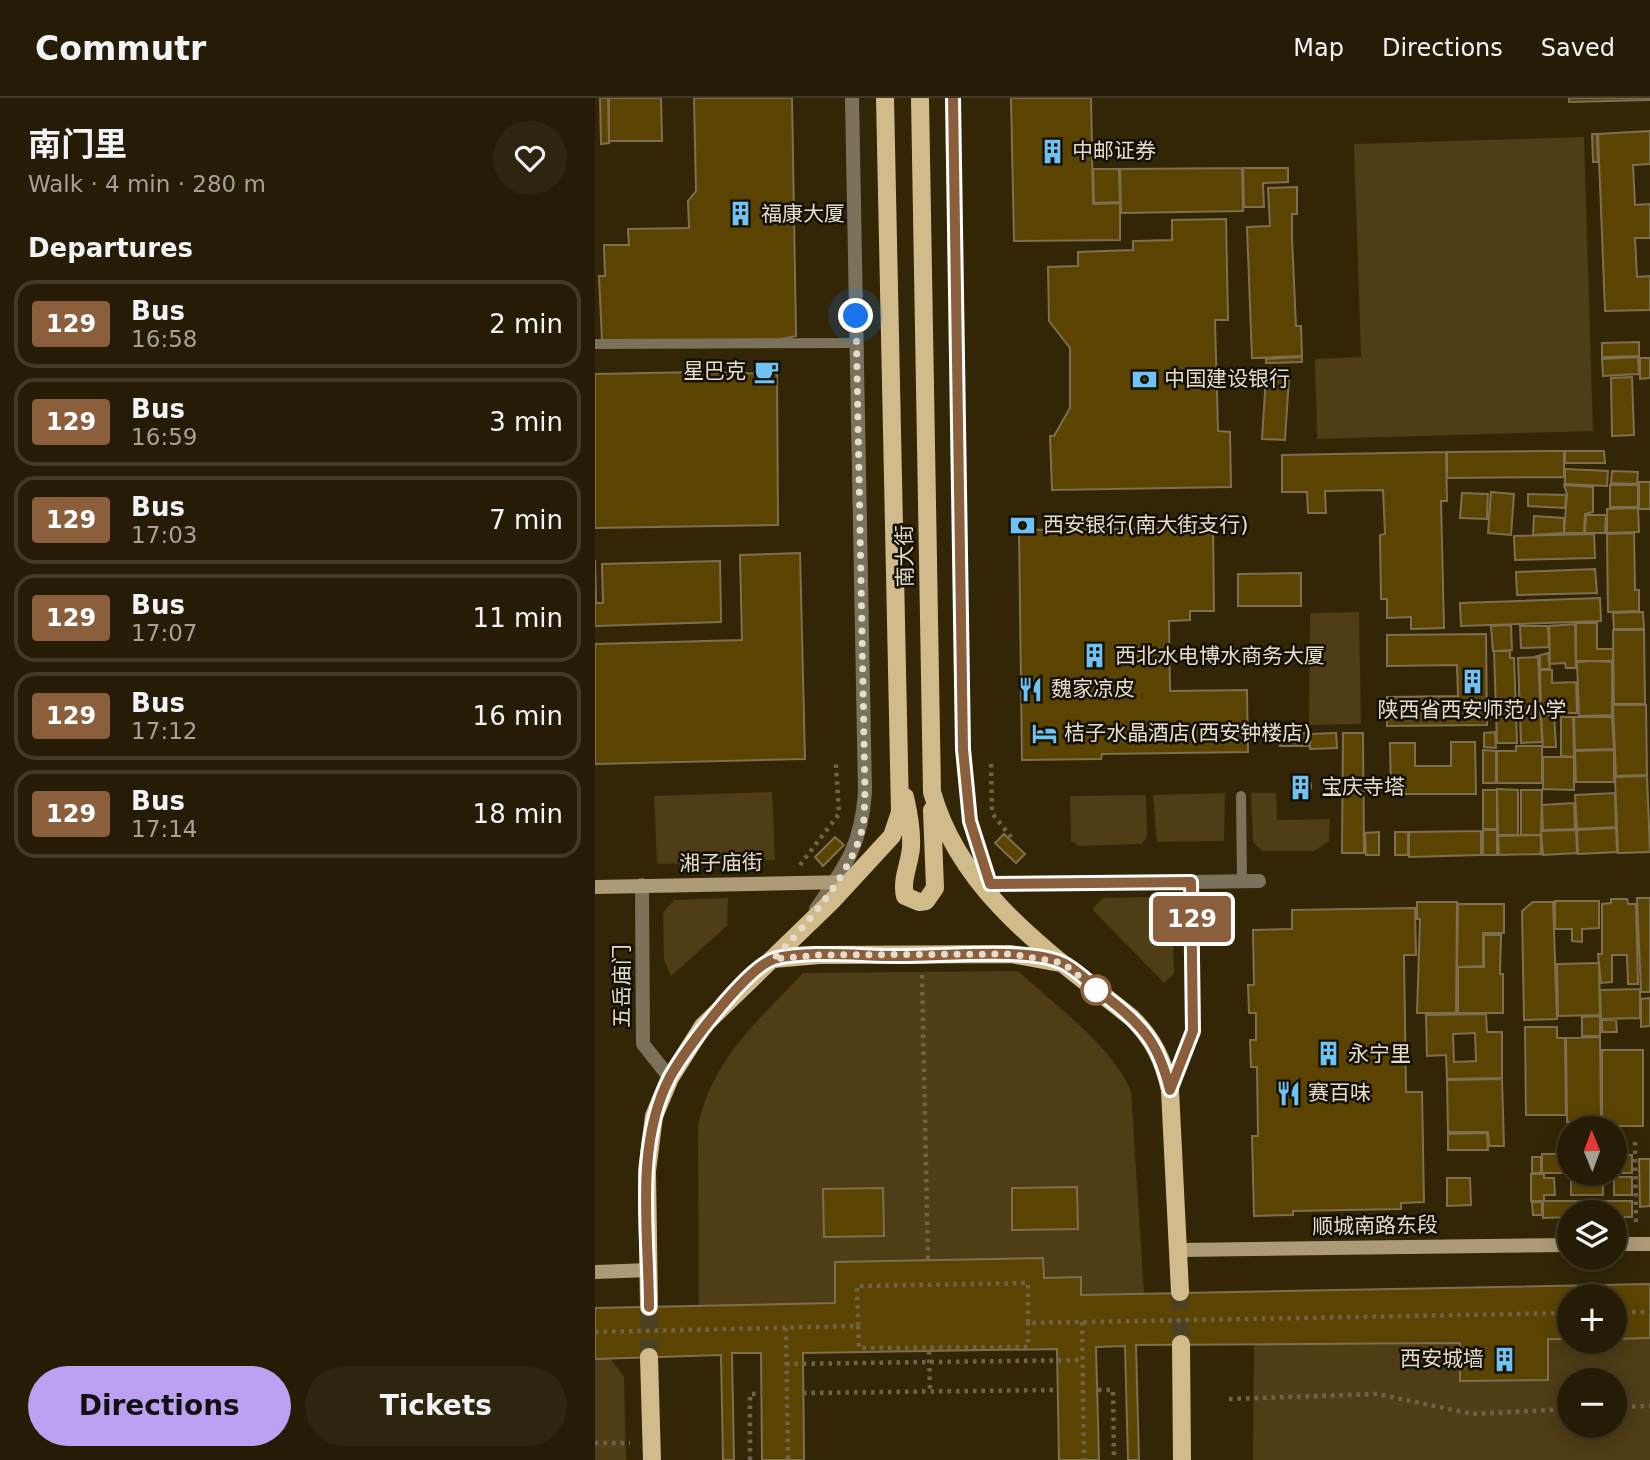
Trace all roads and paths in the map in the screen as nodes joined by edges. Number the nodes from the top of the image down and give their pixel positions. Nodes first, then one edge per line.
1 (852, 98) edge
2 (885, 98) edge
3 (920, 98) edge
4 (953, 98) edge
5 (595, 344) edge
6 (857, 344) junction
7 (836, 764) dead end
8 (991, 764) dead end
9 (899, 773) junction
10 (932, 792) junction
11 (1241, 796) dead end
12 (1014, 841) dead end
13 (972, 874) junction
14 (1242, 881) junction
15 (1259, 881) dead end
16 (841, 882) junction
17 (1191, 882) junction
18 (787, 883) junction
19 (990, 884) junction
20 (642, 886) junction
21 (595, 887) edge
22 (1001, 911) junction
23 (921, 956) junction
24 (773, 959) junction
25 (1063, 963) junction
26 (670, 1078) junction
27 (1170, 1090) junction
28 (1635, 1142) dead end
29 (1643, 1244) edge
30 (1557, 1245) edge
31 (1180, 1250) junction
32 (928, 1261) dead end
33 (649, 1270) junction
34 (595, 1272) edge
35 (1180, 1292) tunnel mouth
36 (649, 1307) tunnel mouth
37 (1650, 1311) edge
38 (1627, 1312) edge
39 (1557, 1313) edge
40 (1082, 1322) junction
41 (1028, 1323) junction
42 (858, 1326) junction
43 (786, 1328) junction
44 (595, 1332) edge
45 (1181, 1344) tunnel mouth
46 (929, 1352) dead end
47 (649, 1357) tunnel mouth
48 (1082, 1360) junction
49 (929, 1362) junction
50 (786, 1364) junction
51 (1058, 1390) dead end
52 (1097, 1390) dead end
53 (930, 1392) junction
54 (803, 1393) dead end
55 (762, 1394) dead end
56 (1229, 1399) dead end
57 (1650, 1406) edge
58 (1627, 1407) edge
59 (1557, 1410) edge
60 (595, 1443) edge
61 (630, 1443) dead end
62 (652, 1460) edge
63 (750, 1460) edge
64 (788, 1460) edge
65 (1084, 1460) edge
66 (1114, 1460) edge
67 (1182, 1460) edge

1 - 6 street
2 - 9 main road, 南大街
3 - 10 main road, 南大街
4 - 19 street
5 - 6 lane
6 - 16 street
7 - 18 path
8 - 12 path
9 - 10 main road
9 - 16 main road, 南大街
10 - 13 main road, 南大街
11 - 14 lane
13 - 19 street
13 - 22 main road, 南大街
14 - 15 street
14 - 17 street
16 - 18 street, 湘子庙街
16 - 24 main road, 南大街
17 - 19 street
17 - 27 street
18 - 20 street, 湘子庙街
19 - 22 street
20 - 21 street, 湘子庙街
20 - 26 street, 五岳庙门
22 - 25 main road, 南大街
23 - 24 main road
23 - 25 main road
23 - 32 path
24 - 26 main road, 南大街
25 - 27 main road, 南大街
26 - 33 main road, 南大街
27 - 31 main road, 南大街
28 - 29 path
30 - 31 street, 顺城南路东段
31 - 35 main road, 南大街
33 - 34 street
33 - 36 main road, 南大街
37 - 38 path
39 - 40 path
40 - 41 path
40 - 48 path
41 - 42 path
41 - 42 path
42 - 43 path
43 - 44 path
43 - 50 path
45 - 67 main road
46 - 49 path
47 - 62 main road
48 - 49 path
48 - 65 path
49 - 50 path
49 - 53 path
50 - 64 path
51 - 53 path
52 - 66 path
53 - 54 path
55 - 63 path
56 - 59 path
57 - 58 path
60 - 61 path

